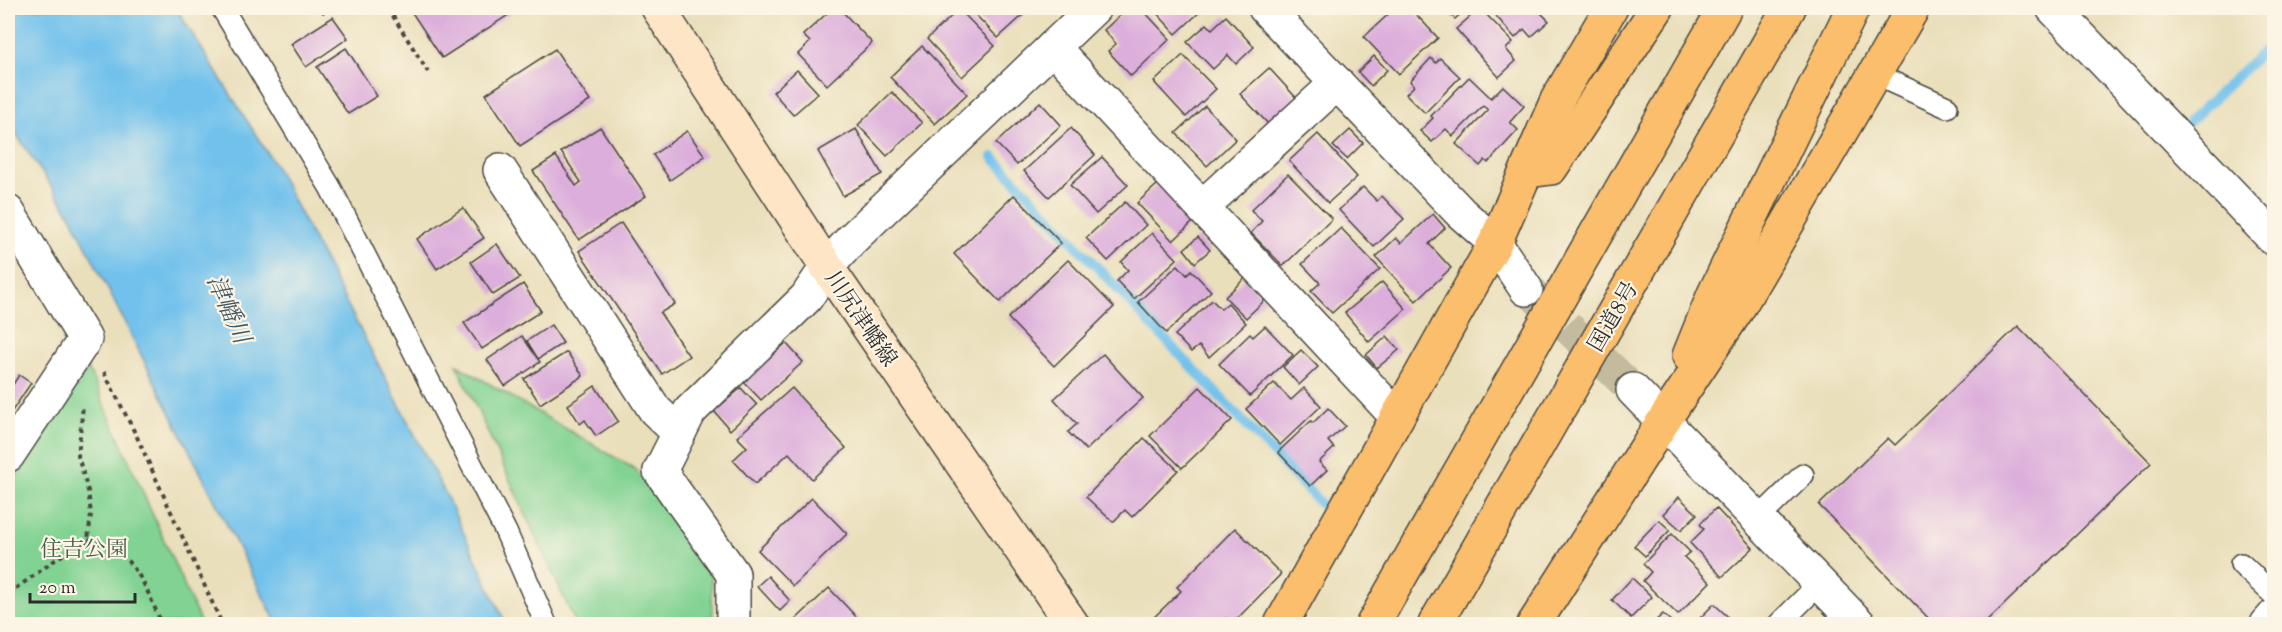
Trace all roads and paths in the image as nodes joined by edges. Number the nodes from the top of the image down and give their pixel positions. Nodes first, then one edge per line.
1 (222, 8) edge
2 (387, 8) edge
3 (657, 8) edge
4 (1094, 8) edge
5 (1265, 8) edge
6 (1611, 8) edge
7 (1657, 8) edge
8 (1725, 8) edge
9 (1789, 8) edge
10 (1853, 8) edge
11 (1913, 8) edge
12 (2053, 8) edge
13 (1053, 47) junction
14 (428, 72) dead end
15 (1874, 74) junction
16 (1337, 83) junction
17 (1947, 106) dead end
18 (500, 170) dead end
19 (1528, 171) junction
20 (1202, 207) junction
21 (8, 212) edge
22 (2274, 239) edge
23 (1495, 243) junction
24 (827, 267) junction
25 (1526, 288) tunnel mouth
26 (85, 339) junction
27 (67, 368) junction
28 (1692, 377) junction
29 (1634, 390) tunnel mouth
30 (1397, 417) junction
31 (1664, 420) junction
32 (679, 433) junction
33 (8, 455) edge
34 (1803, 475) dead end
35 (1758, 519) junction
36 (88, 540) junction
37 (2241, 564) dead end
38 (1820, 584) junction
39 (8, 593) edge
40 (2274, 595) edge
41 (2274, 616) edge
42 (162, 624) edge
43 (222, 624) edge
44 (546, 624) edge
45 (733, 624) edge
46 (1072, 624) edge
47 (1281, 624) edge
48 (1373, 624) edge
49 (1435, 624) edge
50 (1534, 624) edge
51 (1779, 624) edge
52 (1859, 624) edge
53 (2267, 624) edge

1 - 44 lane
2 - 14 path
3 - 24 main road, 川尻津幡線
4 - 13 street
5 - 16 street
6 - 19 highway
7 - 19 highway
8 - 48 highway
9 - 49 highway, 国道8号
10 - 28 highway
11 - 15 highway
12 - 22 street
13 - 20 street
13 - 24 street
15 - 17 lane
15 - 28 highway
16 - 20 street
16 - 23 street
18 - 32 street
19 - 23 highway
20 - 30 street
21 - 26 street
23 - 25 street
23 - 30 highway
24 - 32 street
24 - 46 main road, 川尻津幡線
26 - 27 street
26 - 43 path
27 - 33 street
27 - 36 path
28 - 31 highway
29 - 31 street
30 - 47 highway
31 - 35 street
31 - 50 highway
32 - 45 street
34 - 35 lane
35 - 38 street
36 - 39 path
36 - 42 path
37 - 40 lane
38 - 51 lane
38 - 52 street
41 - 53 street

